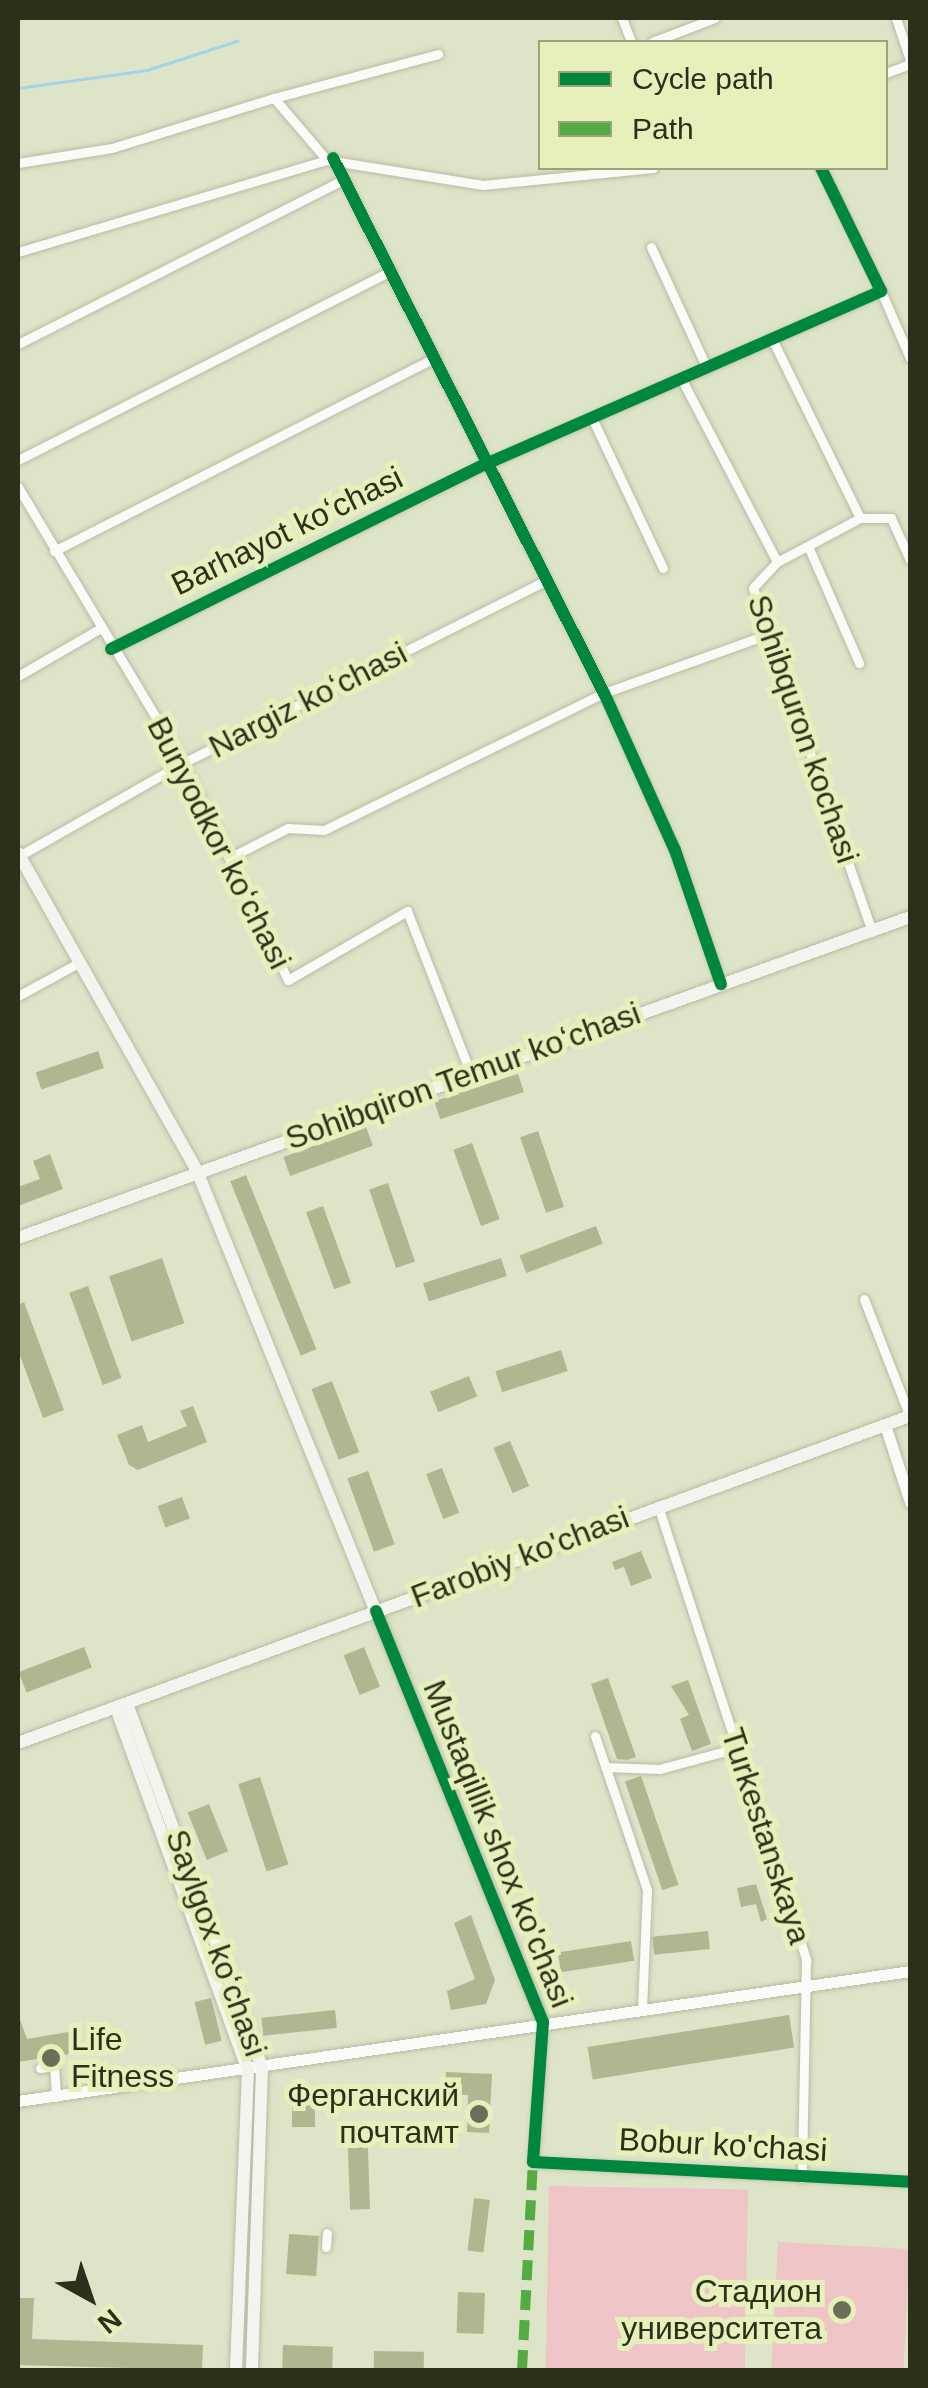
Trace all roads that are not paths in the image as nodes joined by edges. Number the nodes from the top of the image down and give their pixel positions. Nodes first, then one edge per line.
1 (715, 18) edge
2 (896, 18) edge
3 (657, 40) edge
4 (907, 40) edge
5 (438, 54) dead end
6 (910, 62) edge
7 (274, 98) junction
8 (330, 159) junction
9 (18, 163) edge
10 (633, 170) edge
11 (822, 170) edge
12 (345, 180) junction
13 (651, 247) dead end
14 (18, 252) edge
15 (392, 270) junction
16 (881, 291) junction
17 (772, 339) junction
18 (18, 344) edge
19 (436, 357) junction
20 (910, 358) edge
21 (706, 368) junction
22 (682, 380) junction
23 (592, 418) junction
24 (18, 460) edge
25 (488, 463) junction
26 (18, 487) edge
27 (860, 518) junction
28 (808, 546) junction
29 (54, 551) junction
30 (910, 556) edge
31 (777, 562) junction
32 (663, 568) dead end
33 (547, 580) junction
34 (99, 629) junction
35 (769, 634) junction
36 (111, 649) junction
37 (858, 662) dead end
38 (18, 676) edge
39 (604, 693) junction
40 (183, 763) junction
41 (18, 854) edge
42 (229, 858) junction
43 (910, 917) edge
44 (872, 930) junction
45 (81, 961) junction
46 (722, 984) junction
47 (18, 996) edge
48 (470, 1072) junction
49 (197, 1172) junction
50 (18, 1238) edge
51 (864, 1299) dead end
52 (910, 1417) edge
53 (885, 1425) junction
54 (910, 1502) edge
55 (658, 1506) junction
56 (376, 1612) junction
57 (121, 1706) junction
58 (595, 1736) dead end
59 (18, 1743) edge
60 (737, 1748) junction
61 (605, 1767) junction
62 (910, 1971) edge
63 (807, 1984) junction
64 (642, 2008) junction
65 (542, 2022) junction
66 (40, 2068) dead end
67 (255, 2069) junction
68 (56, 2097) junction
69 (18, 2102) edge
70 (533, 2162) joint
71 (802, 2178) junction
72 (910, 2182) edge
73 (327, 2233) dead end
74 (326, 2247) dead end
75 (236, 2370) edge
76 (252, 2370) edge

1 - 3 street
2 - 4 street
4 - 6 street
5 - 7 street
7 - 8 street
7 - 9 street
8 - 10 street
8 - 12 street
8 - 14 street
11 - 16 street
12 - 15 street
12 - 18 street
13 - 21 street
15 - 19 street
15 - 24 street
16 - 17 street, Barhayot koʻchasi
16 - 20 street
17 - 21 street, Barhayot koʻchasi
17 - 27 street
19 - 25 street
19 - 29 street
21 - 22 street, Barhayot koʻchasi
22 - 23 street, Barhayot koʻchasi
22 - 31 street, Sohibquron kochasi
23 - 25 street, Barhayot koʻchasi
23 - 32 street
25 - 33 street
25 - 36 street, Barhayot koʻchasi
26 - 29 street, Bunyodkor koʻchasi
27 - 28 street
27 - 30 street
28 - 31 street
28 - 37 street
29 - 34 street, Bunyodkor koʻchasi
31 - 35 street, Sohibquron kochasi
33 - 39 street
33 - 40 street, Nargiz koʻchasi
34 - 36 street, Bunyodkor koʻchasi
34 - 38 street
35 - 39 street
35 - 44 street, Sohibquron kochasi
36 - 40 street, Bunyodkor koʻchasi
39 - 42 street
39 - 46 street
40 - 41 street, Nargiz koʻchasi
40 - 42 street, Bunyodkor koʻchasi
41 - 45 main road, Mustaqillik shox ko'chasi
42 - 48 street, Bunyodkor koʻchasi
43 - 44 main road, Sohibqiron Temur koʻchasi
44 - 46 main road, Sohibqiron Temur koʻchasi
45 - 47 street
45 - 49 main road, Mustaqillik shox ko'chasi
46 - 48 main road, Sohibqiron Temur koʻchasi
48 - 49 main road, Sohibqiron Temur koʻchasi
49 - 50 main road, Sohibqiron Temur koʻchasi
49 - 56 main road, Mustaqillik shox ko'chasi
51 - 52 street
52 - 53 main road, Farobiy ko'chasi
53 - 54 street
53 - 55 main road, Farobiy ko'chasi
55 - 56 main road, Farobiy ko'chasi
55 - 60 street, Turkestanskaya
56 - 57 main road, Farobiy ko'chasi
56 - 65 street, Mustaqillik shox ko'chasi
57 - 59 main road, Farobiy ko'chasi
57 - 67 main road, Saylgox koʻchasi
58 - 61 street
60 - 61 street
60 - 63 street, Turkestanskaya
61 - 64 street
62 - 63 street
63 - 64 street
63 - 71 street, Turkestanskaya
64 - 65 street
65 - 67 street
65 - 70 street, Mustaqillik shox ko'chasi
66 - 68 street
67 - 68 street
67 - 75 main road, Saylgox koʻchasi
67 - 76 main road, Saylgox koʻchasi
68 - 69 street
70 - 71 street, Bobur ko'chasi
71 - 72 street, Bobur ko'chasi
73 - 74 street

